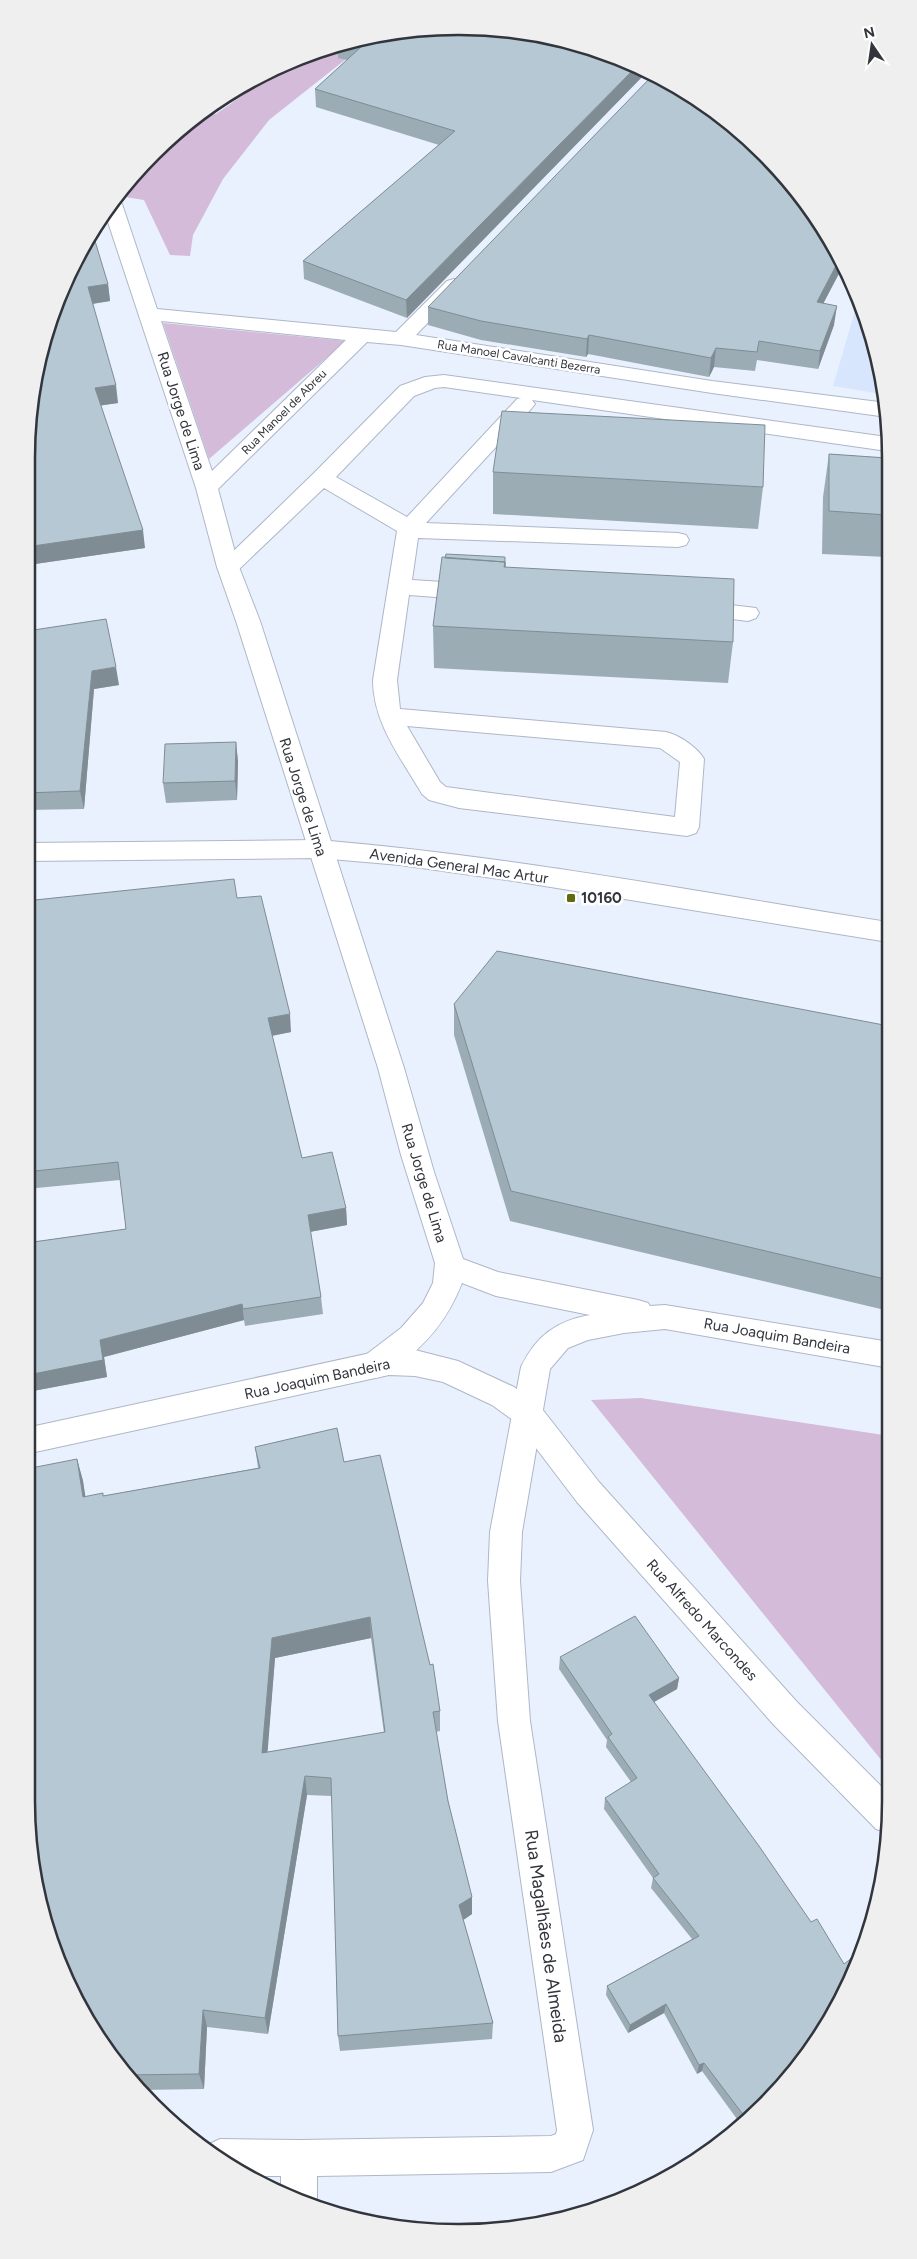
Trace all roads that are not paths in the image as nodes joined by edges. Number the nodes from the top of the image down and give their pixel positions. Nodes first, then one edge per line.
1 (115, 212) edge
2 (470, 268) edge
3 (149, 314) junction
4 (361, 336) junction
5 (401, 339) junction
6 (534, 394) junction
7 (879, 409) edge
8 (881, 443) edge
9 (322, 478) junction
10 (207, 488) junction
11 (408, 530) junction
12 (678, 540) dead end
13 (228, 567) junction
14 (400, 587) junction
15 (499, 594) edge
16 (679, 608) edge
17 (748, 613) dead end
18 (390, 716) junction
19 (320, 849) junction
20 (35, 852) edge
21 (882, 931) edge
22 (451, 1267) junction
23 (665, 1317) junction
24 (882, 1354) edge
25 (373, 1366) junction
26 (528, 1414) junction
27 (35, 1439) edge
28 (882, 1811) edge
29 (230, 2157) edge
30 (299, 2158) junction
31 (299, 2193) edge

1 - 3 street, Rua Jorge de Lima
2 - 5 street
3 - 4 street, Rua Manoel Cavalcanti Bezerra
3 - 10 street, Rua Jorge de Lima
4 - 5 street, Rua Manoel Cavalcanti Bezerra
4 - 10 street, Rua Manoel de Abreu
5 - 7 street, Rua Manoel Cavalcanti Bezerra
6 - 8 street
6 - 9 street
6 - 11 street
9 - 11 street
9 - 13 street
10 - 13 street, Rua Jorge de Lima
11 - 12 street
11 - 14 street
13 - 19 street, Rua Jorge de Lima
14 - 15 street
14 - 18 street
16 - 17 street
18 - 18 street
19 - 20 street, Avenida General Mac Artur
19 - 21 street, Avenida General Mac Artur
19 - 22 street, Rua Jorge de Lima
22 - 23 street, Rua Joaquim Bandeira
22 - 25 street
23 - 24 street, Rua Joaquim Bandeira
23 - 26 street, Rua Joaquim Bandeira
25 - 26 street, Rua Joaquim Bandeira
25 - 27 street, Rua Joaquim Bandeira
26 - 28 street, Rua Alfredo Marcondes
26 - 30 street, Rua Magalhães de Almeida
29 - 30 street
30 - 31 street

